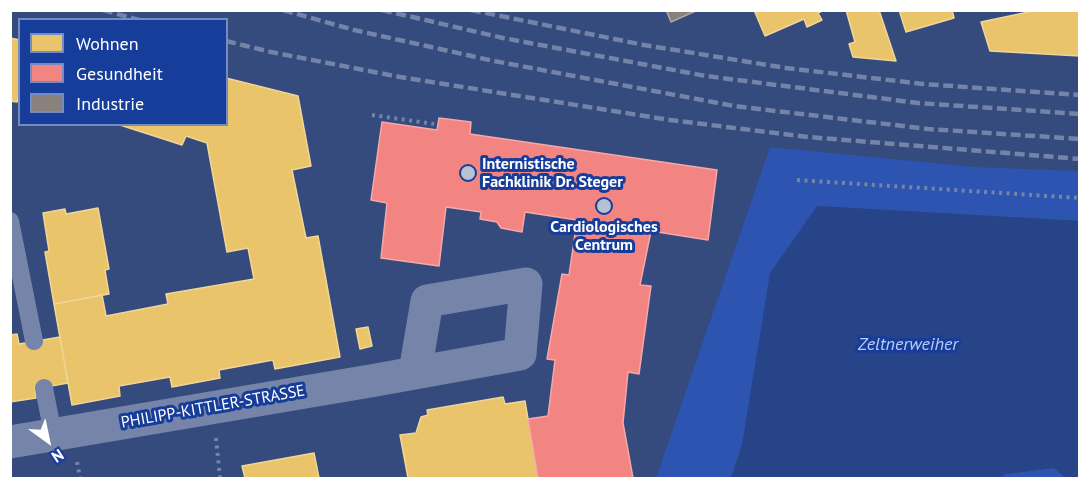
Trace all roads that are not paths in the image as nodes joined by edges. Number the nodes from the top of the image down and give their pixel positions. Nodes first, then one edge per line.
1 (10, 221) edge
2 (34, 341) dead end
3 (415, 372) dead end
4 (44, 387) dead end
5 (53, 434) junction
6 (10, 442) edge

1 - 2 lane
3 - 5 street, PHILIPP-KITTLER-STRASSE
4 - 5 lane
5 - 6 street, PHILIPP-KITTLER-STRASSE

